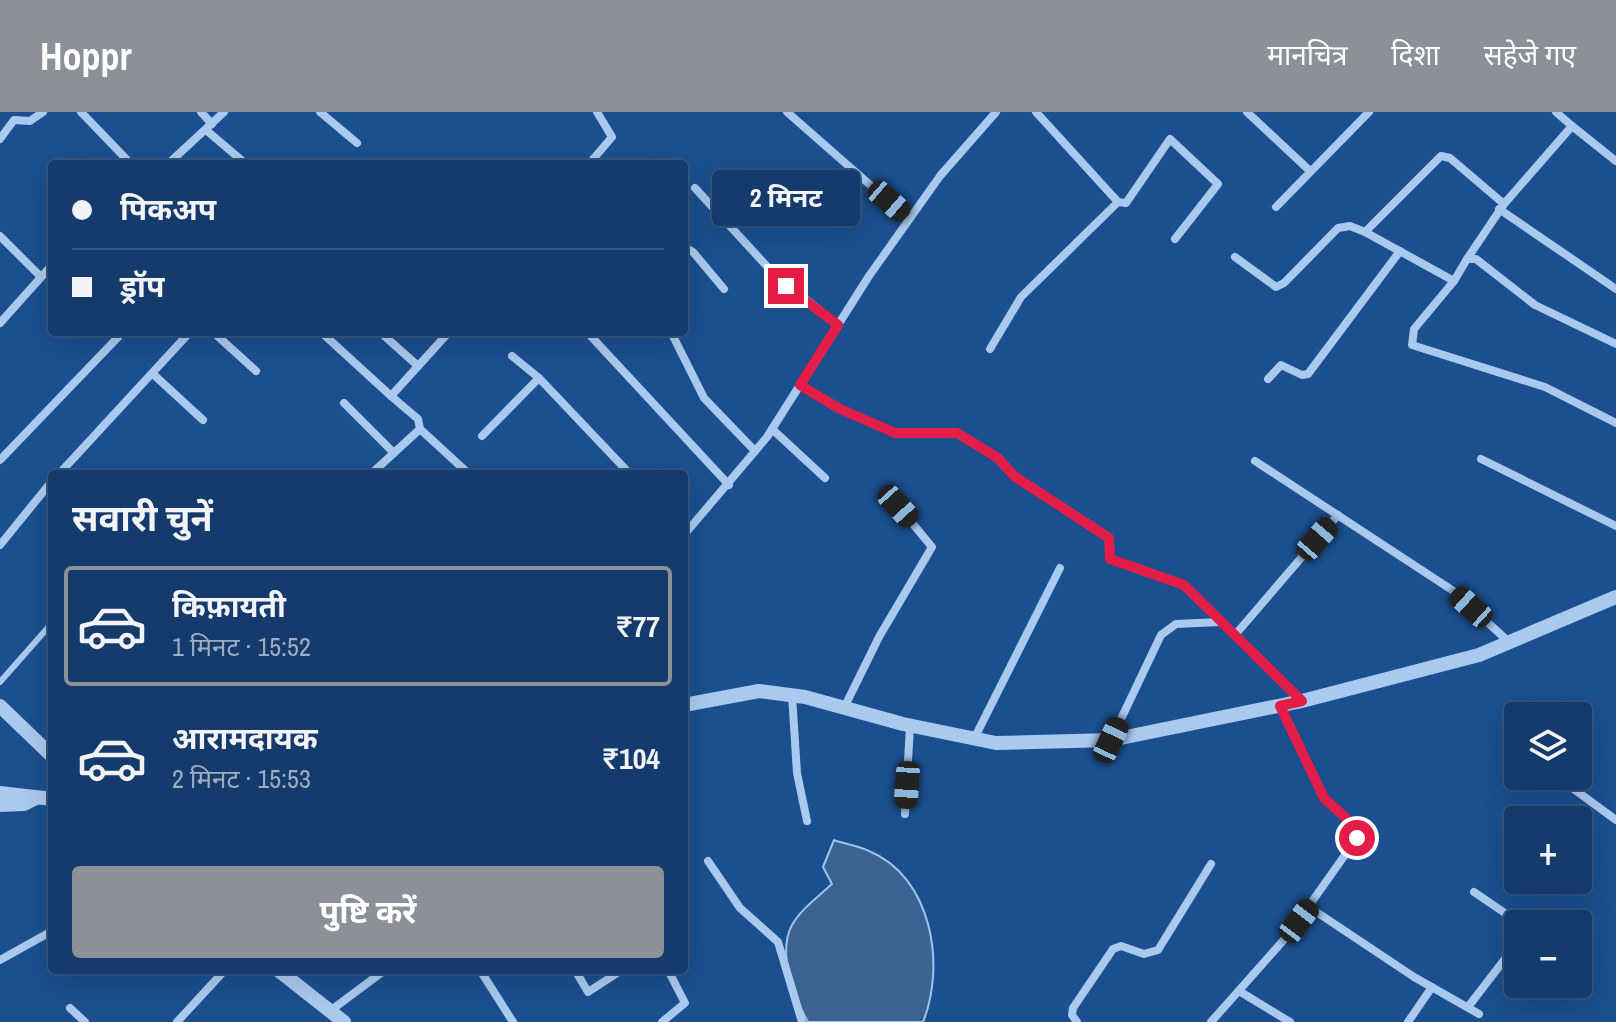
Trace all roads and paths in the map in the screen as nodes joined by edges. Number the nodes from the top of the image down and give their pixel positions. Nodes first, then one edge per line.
1 (6, 112) edge
2 (43, 112) edge
3 (81, 112) edge
4 (201, 112) edge
5 (224, 112) edge
6 (320, 112) edge
7 (597, 112) edge
8 (787, 112) edge
9 (1036, 112) edge
10 (1247, 112) edge
11 (1369, 112) edge
12 (1556, 112) edge
13 (994, 113) edge
14 (14, 120) junction
15 (1572, 126) junction
16 (209, 127) junction
17 (0, 139) edge
18 (357, 143) dead end
19 (127, 160) edge
20 (172, 160) edge
21 (242, 160) edge
22 (592, 160) edge
23 (1616, 161) edge
24 (1310, 171) junction
25 (695, 188) dead end
26 (1118, 202) junction
27 (1276, 207) dead end
28 (1502, 207) junction
29 (909, 219) junction
30 (1365, 232) junction
31 (0, 236) edge
32 (1175, 239) dead end
33 (688, 249) edge
34 (1400, 251) junction
35 (1235, 257) dead end
36 (1467, 259) junction
37 (48, 269) edge
38 (41, 277) junction
39 (1454, 281) junction
40 (724, 289) dead end
41 (1616, 289) edge
42 (0, 323) edge
43 (838, 325) junction
44 (119, 336) edge
45 (185, 336) edge
46 (217, 336) edge
47 (325, 336) edge
48 (384, 336) edge
49 (445, 336) edge
50 (591, 336) edge
51 (673, 336) edge
52 (1616, 344) edge
53 (990, 349) dead end
54 (512, 356) dead end
55 (418, 366) junction
56 (256, 371) dead end
57 (153, 374) junction
58 (539, 378) junction
59 (1268, 379) dead end
60 (800, 385) junction
61 (391, 396) junction
62 (344, 403) dead end
63 (203, 420) dead end
64 (1616, 423) edge
65 (420, 429) junction
66 (772, 429) junction
67 (482, 436) dead end
68 (755, 451) junction
69 (394, 453) junction
70 (1481, 459) dead end
71 (0, 460) edge
72 (1255, 461) dead end
73 (63, 470) edge
74 (375, 470) edge
75 (465, 470) edge
76 (624, 470) edge
77 (825, 478) dead end
78 (729, 485) junction
79 (48, 486) edge
80 (898, 506) dead end
81 (1338, 515) junction
82 (1616, 526) edge
83 (688, 530) edge
84 (0, 545) edge
85 (1060, 568) dead end
86 (1616, 597) edge
87 (1220, 622) junction
88 (48, 628) edge
89 (1235, 635) junction
90 (1509, 642) junction
91 (0, 682) edge
92 (792, 695) junction
93 (1302, 701) junction
94 (688, 704) edge
95 (0, 706) edge
96 (1280, 706) junction
97 (844, 708) junction
98 (910, 726) junction
99 (974, 739) junction
100 (1111, 740) junction
101 (48, 752) edge
102 (1575, 790) edge
103 (0, 793) edge
104 (34, 799) junction
105 (48, 799) edge
106 (0, 805) edge
107 (905, 814) dead end
108 (1616, 820) edge
109 (807, 821) dead end
110 (708, 861) dead end
111 (1211, 864) dead end
112 (1474, 892) dead end
113 (1309, 907) junction
114 (1504, 912) edge
115 (48, 933) edge
116 (0, 960) edge
117 (1504, 960) edge
118 (222, 974) edge
119 (283, 974) edge
120 (380, 974) edge
121 (483, 974) edge
122 (577, 974) edge
123 (616, 974) edge
124 (670, 974) edge
125 (1432, 987) junction
126 (1239, 991) junction
127 (1468, 1007) junction
128 (70, 1008) dead end
129 (330, 1011) junction
130 (1479, 1014) dead end
131 (182, 1020) edge
132 (85, 1022) edge
133 (344, 1022) edge
134 (513, 1022) edge
135 (662, 1022) edge
136 (802, 1022) edge
137 (1077, 1022) edge
138 (1211, 1022) edge
139 (1290, 1022) edge
140 (1408, 1022) edge

1 - 14 street
2 - 14 street
3 - 19 street
4 - 16 street
5 - 16 street
6 - 18 street
7 - 22 street
8 - 29 street
9 - 26 street
10 - 24 street
11 - 24 street
12 - 15 street
13 - 29 street
14 - 17 street
15 - 23 street
15 - 28 street
16 - 20 street
16 - 21 street
24 - 27 street
25 - 43 street
26 - 32 street
26 - 53 street
28 - 30 street
28 - 36 street
28 - 41 street
29 - 43 street
30 - 34 street
30 - 35 street
31 - 38 street
33 - 40 street
34 - 39 street
34 - 59 street
36 - 39 street
36 - 52 street
37 - 38 street
38 - 42 street
39 - 64 street
43 - 60 street
44 - 71 street
45 - 57 street
46 - 56 street
47 - 61 street
48 - 55 street
49 - 55 street
50 - 78 street
51 - 68 street
54 - 58 street
55 - 61 street
57 - 63 street
57 - 73 street
58 - 67 street
58 - 76 street
60 - 66 street
60 - 87 street
61 - 65 street
62 - 69 street
65 - 69 street
65 - 75 street
66 - 68 street
66 - 77 street
68 - 78 street
69 - 74 street
70 - 82 street
72 - 81 street
78 - 83 street
79 - 84 street
80 - 97 street
81 - 89 street
81 - 90 street
85 - 99 street
86 - 90 street
87 - 89 street
87 - 100 street
88 - 91 lane
89 - 93 street
90 - 93 street
92 - 94 street
92 - 97 street
92 - 109 street
93 - 96 street
95 - 101 street
96 - 100 street
96 - 113 street
97 - 98 street
98 - 99 street
98 - 107 street
99 - 100 street
102 - 108 street
103 - 104 street
104 - 105 street
104 - 106 street
110 - 136 street
111 - 137 street
112 - 114 street
113 - 125 street
113 - 126 street
115 - 116 street
117 - 127 street
118 - 131 street
119 - 129 street
120 - 129 street
121 - 134 street
122 - 123 street
124 - 135 street
125 - 127 street
125 - 140 street
126 - 138 street
126 - 139 street
127 - 130 street
128 - 132 street
129 - 133 street

